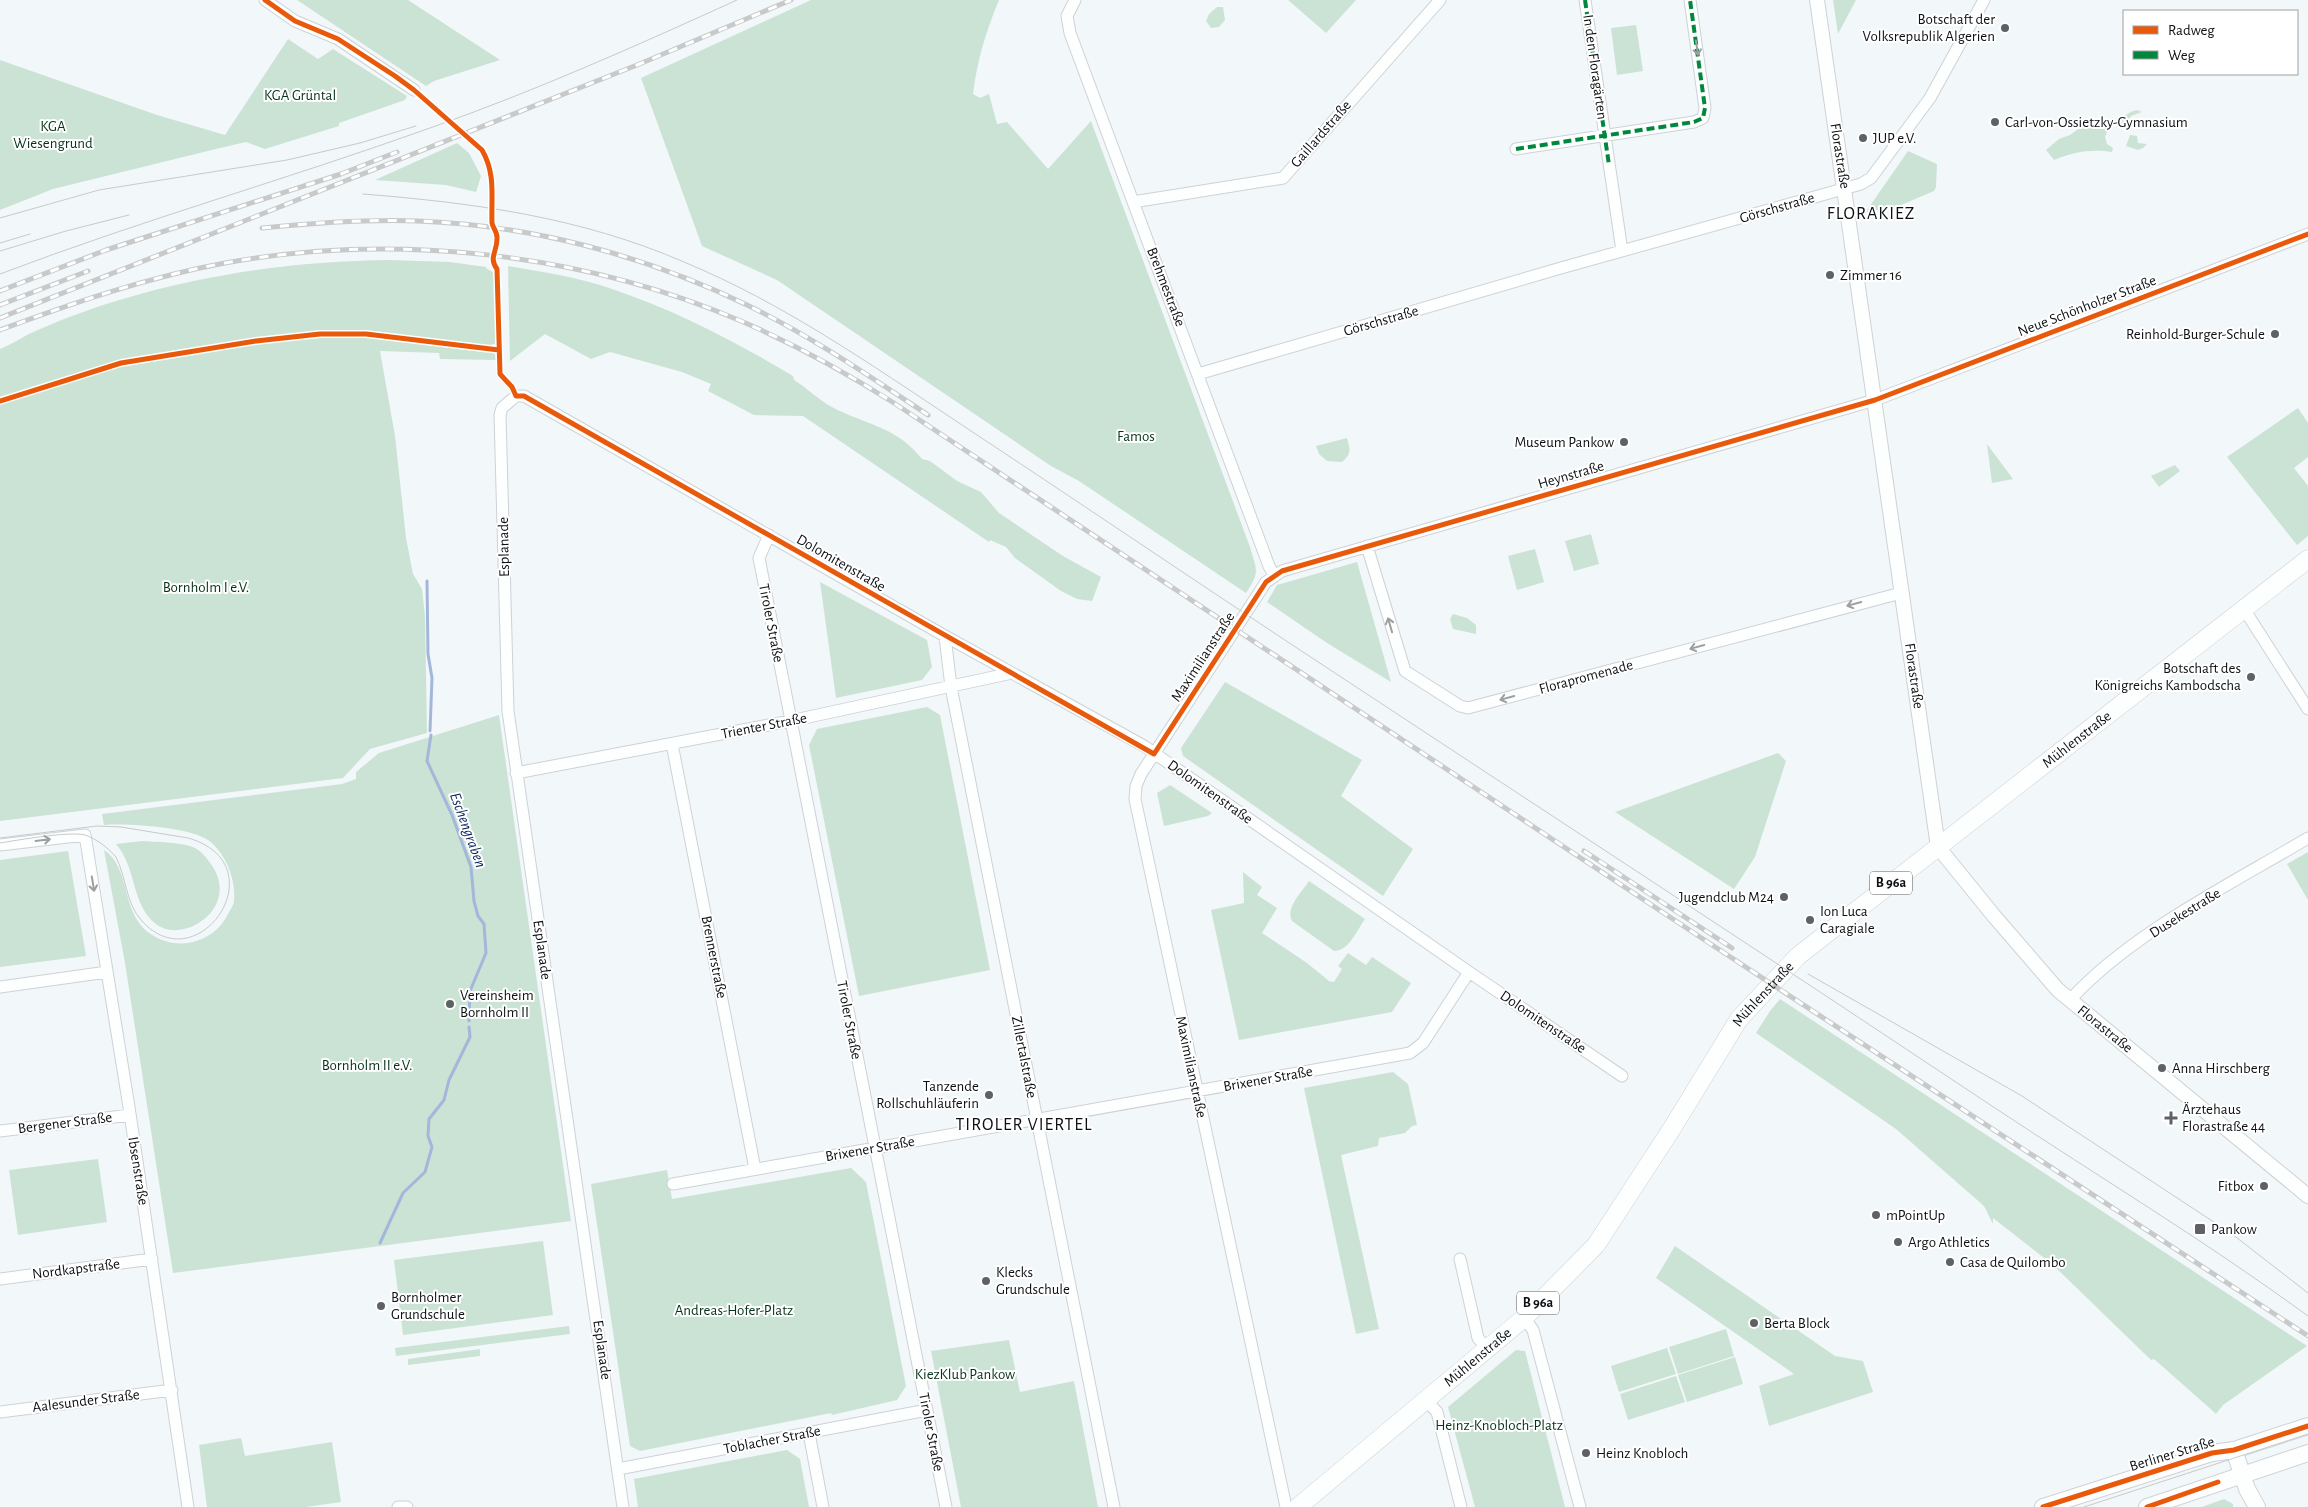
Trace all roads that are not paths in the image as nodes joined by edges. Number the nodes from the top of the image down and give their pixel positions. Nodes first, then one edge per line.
1 (265, 0) edge
2 (1076, 0) edge
3 (1440, 0) edge
4 (1585, 0) edge
5 (1690, 0) edge
6 (1818, 0) edge
7 (1984, 0) edge
8 (414, 90) dead end
9 (1604, 134) junction
10 (1516, 149) dead end
11 (1845, 188) junction
12 (1134, 202) junction
13 (2308, 234) edge
14 (1622, 251) junction
15 (1198, 374) junction
16 (516, 396) joint
17 (1875, 400) junction
18 (769, 535) junction
19 (1367, 546) junction
20 (2308, 560) edge
21 (1274, 575) junction
22 (1902, 593) junction
23 (2244, 609) junction
24 (946, 636) junction
25 (1012, 673) junction
26 (951, 687) junction
27 (2308, 709) edge
28 (790, 721) junction
29 (672, 744) junction
30 (1154, 754) junction
31 (516, 773) junction
32 (2308, 838) edge
33 (0, 845) edge
34 (1938, 847) junction
35 (107, 972) junction
36 (1469, 972) junction
37 (0, 987) edge
38 (2070, 1000) junction
39 (1622, 1076) dead end
40 (1197, 1092) junction
41 (130, 1114) junction
42 (1036, 1120) junction
43 (0, 1131) edge
44 (875, 1148) junction
45 (755, 1169) junction
46 (673, 1184) dead end
47 (2308, 1196) edge
48 (152, 1259) junction
49 (1460, 1259) dead end
50 (0, 1279) edge
51 (1524, 1318) junction
52 (1487, 1349) junction
53 (172, 1390) junction
54 (1426, 1400) junction
55 (927, 1410) junction
56 (0, 1412) edge
57 (2308, 1426) edge
58 (809, 1433) junction
59 (2234, 1450) junction
60 (2308, 1453) edge
61 (618, 1469) junction
62 (2241, 1474) junction
63 (188, 1507) edge
64 (398, 1507) edge
65 (406, 1507) edge
66 (623, 1507) edge
67 (823, 1507) edge
68 (946, 1507) edge
69 (1114, 1507) edge
70 (1286, 1507) edge
71 (1298, 1507) edge
72 (1461, 1507) edge
73 (1580, 1507) edge
74 (2043, 1507) edge
75 (2147, 1507) edge
76 (2258, 1507) edge

1 - 8 street
2 - 12 street, Brehmestraße
3 - 12 street, Gaillardstraße
4 - 9 street, In den Floragärten
5 -> 9 street, In den Floragärten
6 - 11 street, Florastraße
7 - 11 street, Görschstraße
9 - 10 street, In den Floragärten
9 - 14 street, In den Floragärten
11 - 14 street, Görschstraße
11 - 17 street, Florastraße
12 - 15 street, Brehmestraße
13 - 17 street, Neue Schönholzer Straße
14 - 15 street, Görschstraße
15 - 21 street, Brehmestraße
16 - 18 street, Dolomitenstraße
16 - 31 street, Esplanade
17 - 19 street, Heynstraße
17 - 22 street, Florastraße
18 - 24 street, Dolomitenstraße
18 - 28 street, Tiroler Straße
19 - 21 street, Heynstraße
22 -> 19 street, Florapromenade
20 - 23 main road, Mühlenstraße / B 96a
21 - 30 street, Maximilianstraße
22 - 34 street, Florastraße
23 - 27 street
23 - 34 main road, Mühlenstraße / B 96a
24 - 25 street, Dolomitenstraße
24 - 26 street, Zillertalstraße
25 - 26 street, Trienter Straße
25 - 30 street, Dolomitenstraße
26 - 28 street, Trienter Straße
26 - 42 street, Zillertalstraße
28 - 29 street, Trienter Straße
28 - 44 street, Tiroler Straße
29 - 31 street, Trienter Straße
29 - 45 street, Brennerstraße
30 - 36 street, Dolomitenstraße
30 - 40 street, Maximilianstraße
31 - 61 street, Esplanade
32 - 38 street, Dusekestraße
33 -> 35 street, Ibsenstraße
34 - 38 street, Florastraße
34 - 51 main road, Mühlenstraße / B 96a
35 - 37 street
35 - 41 street, Ibsenstraße
36 - 39 street, Dolomitenstraße
36 - 40 street, Brixener Straße
38 - 47 street, Florastraße
40 - 42 street, Brixener Straße
40 - 70 street, Maximilianstraße
41 - 43 street, Bergener Straße
41 - 48 street, Ibsenstraße
42 - 44 street, Brixener Straße
42 - 69 street, Zillertalstraße
44 - 45 street, Brixener Straße
44 - 55 street, Tiroler Straße
45 - 46 street, Brixener Straße
48 - 50 street, Nordkapstraße
48 - 53 street, Ibsenstraße
49 - 52 street
51 - 52 main road, Mühlenstraße / B 96a
51 - 73 street
52 - 54 main road, Mühlenstraße / B 96a
53 - 56 street, Aalesunder Straße
53 - 63 street, Ibsenstraße
54 - 71 main road, Mühlenstraße / B 96a
54 - 72 street
55 - 58 street, Toblacher Straße
55 - 68 street, Tiroler Straße
57 - 59 main road, Berliner Straße
58 - 61 street, Toblacher Straße
58 - 67 street
59 - 62 main road
59 - 74 main road, Berliner Straße
60 - 62 main road
61 - 66 street, Esplanade
62 - 75 main road
62 - 76 main road
64 - 65 street

